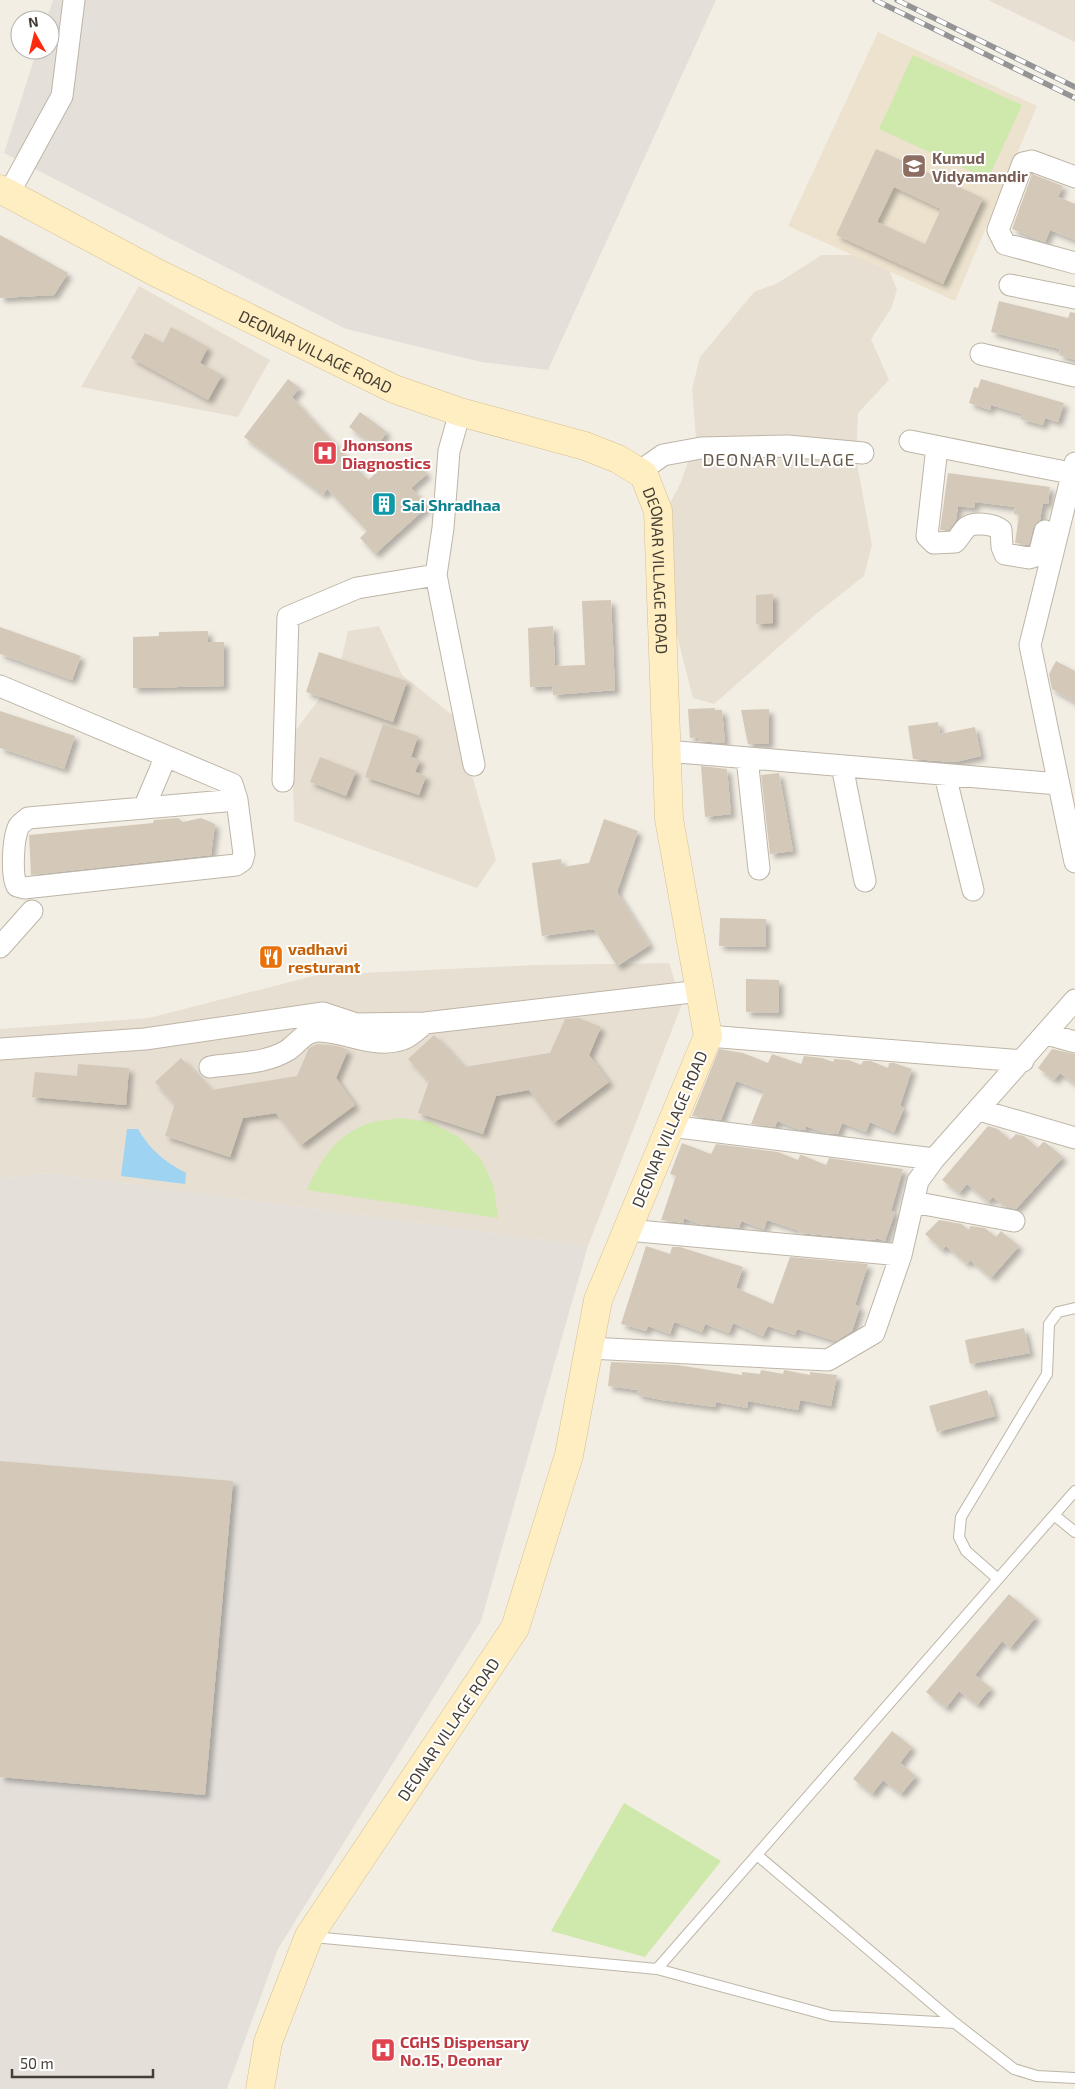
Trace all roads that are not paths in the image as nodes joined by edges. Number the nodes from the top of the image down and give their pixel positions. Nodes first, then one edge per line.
1 (74, 0) edge
2 (1075, 177) edge
3 (4, 191) edge
4 (1075, 263) edge
5 (1010, 285) dead end
6 (1075, 298) edge
7 (980, 354) dead end
8 (1075, 376) edge
9 (460, 412) junction
10 (910, 441) dead end
11 (937, 447) junction
12 (863, 453) dead end
13 (1074, 470) edge
14 (639, 472) junction
15 (1052, 501) dead end
16 (436, 575) junction
17 (0, 686) edge
18 (666, 751) junction
19 (166, 756) junction
20 (747, 758) junction
21 (474, 765) dead end
22 (842, 766) junction
23 (945, 775) junction
24 (283, 781) dead end
25 (1059, 784) junction
26 (237, 800) junction
27 (144, 808) junction
28 (1075, 862) edge
29 (759, 869) dead end
30 (865, 881) dead end
31 (972, 890) dead end
32 (32, 912) dead end
33 (0, 947) edge
34 (700, 991) junction
35 (1075, 1000) edge
36 (425, 1023) junction
37 (1046, 1034) junction
38 (708, 1036) junction
39 (1075, 1042) edge
40 (0, 1049) edge
41 (1023, 1061) junction
42 (210, 1066) dead end
43 (978, 1110) junction
44 (670, 1126) junction
45 (1075, 1138) edge
46 (934, 1159) junction
47 (913, 1202) junction
48 (1014, 1221) dead end
49 (627, 1230) junction
50 (901, 1256) junction
51 (1075, 1308) edge
52 (589, 1348) junction
53 (1075, 1491) edge
54 (1054, 1515) junction
55 (1075, 1532) edge
56 (998, 1579) junction
57 (757, 1855) junction
58 (309, 1936) junction
59 (657, 1969) junction
60 (955, 2023) junction
61 (1075, 2078) edge
62 (260, 2089) edge

1 - 3 street
2 - 4 street
3 - 9 main road, DEONAR VILLAGE ROAD
5 - 6 street
7 - 8 street
9 - 14 main road, DEONAR VILLAGE ROAD
9 - 16 street
10 - 11 street
11 - 13 street
11 - 15 street
12 - 14 street
13 - 25 street
14 - 18 main road, DEONAR VILLAGE ROAD
16 - 21 street
16 - 24 street
17 - 19 street
18 - 20 street
18 - 34 main road, DEONAR VILLAGE ROAD
19 - 26 street
19 - 27 street
20 - 22 street
20 - 29 street
22 - 23 street
22 - 30 street
23 - 25 street
23 - 31 street
25 - 28 street
26 - 27 street
26 - 27 street
32 - 33 street
34 - 36 street
34 - 38 main road, DEONAR VILLAGE ROAD
35 - 37 street
36 - 40 street
36 - 42 street
37 - 39 street
37 - 41 street
38 - 41 street
38 - 44 main road, DEONAR VILLAGE ROAD
41 - 43 street
43 - 45 street
43 - 46 street
44 - 46 street
44 - 49 main road, DEONAR VILLAGE ROAD
46 - 47 street
47 - 48 street
47 - 50 street
49 - 50 street
49 - 52 main road, DEONAR VILLAGE ROAD
50 - 52 street
51 - 56 lane
52 - 58 main road, DEONAR VILLAGE ROAD
53 - 54 lane
54 - 55 lane
54 - 56 lane
56 - 57 lane
57 - 59 lane
57 - 60 lane
58 - 59 lane
58 - 62 main road, DEONAR VILLAGE ROAD
59 - 60 lane
60 - 61 lane

